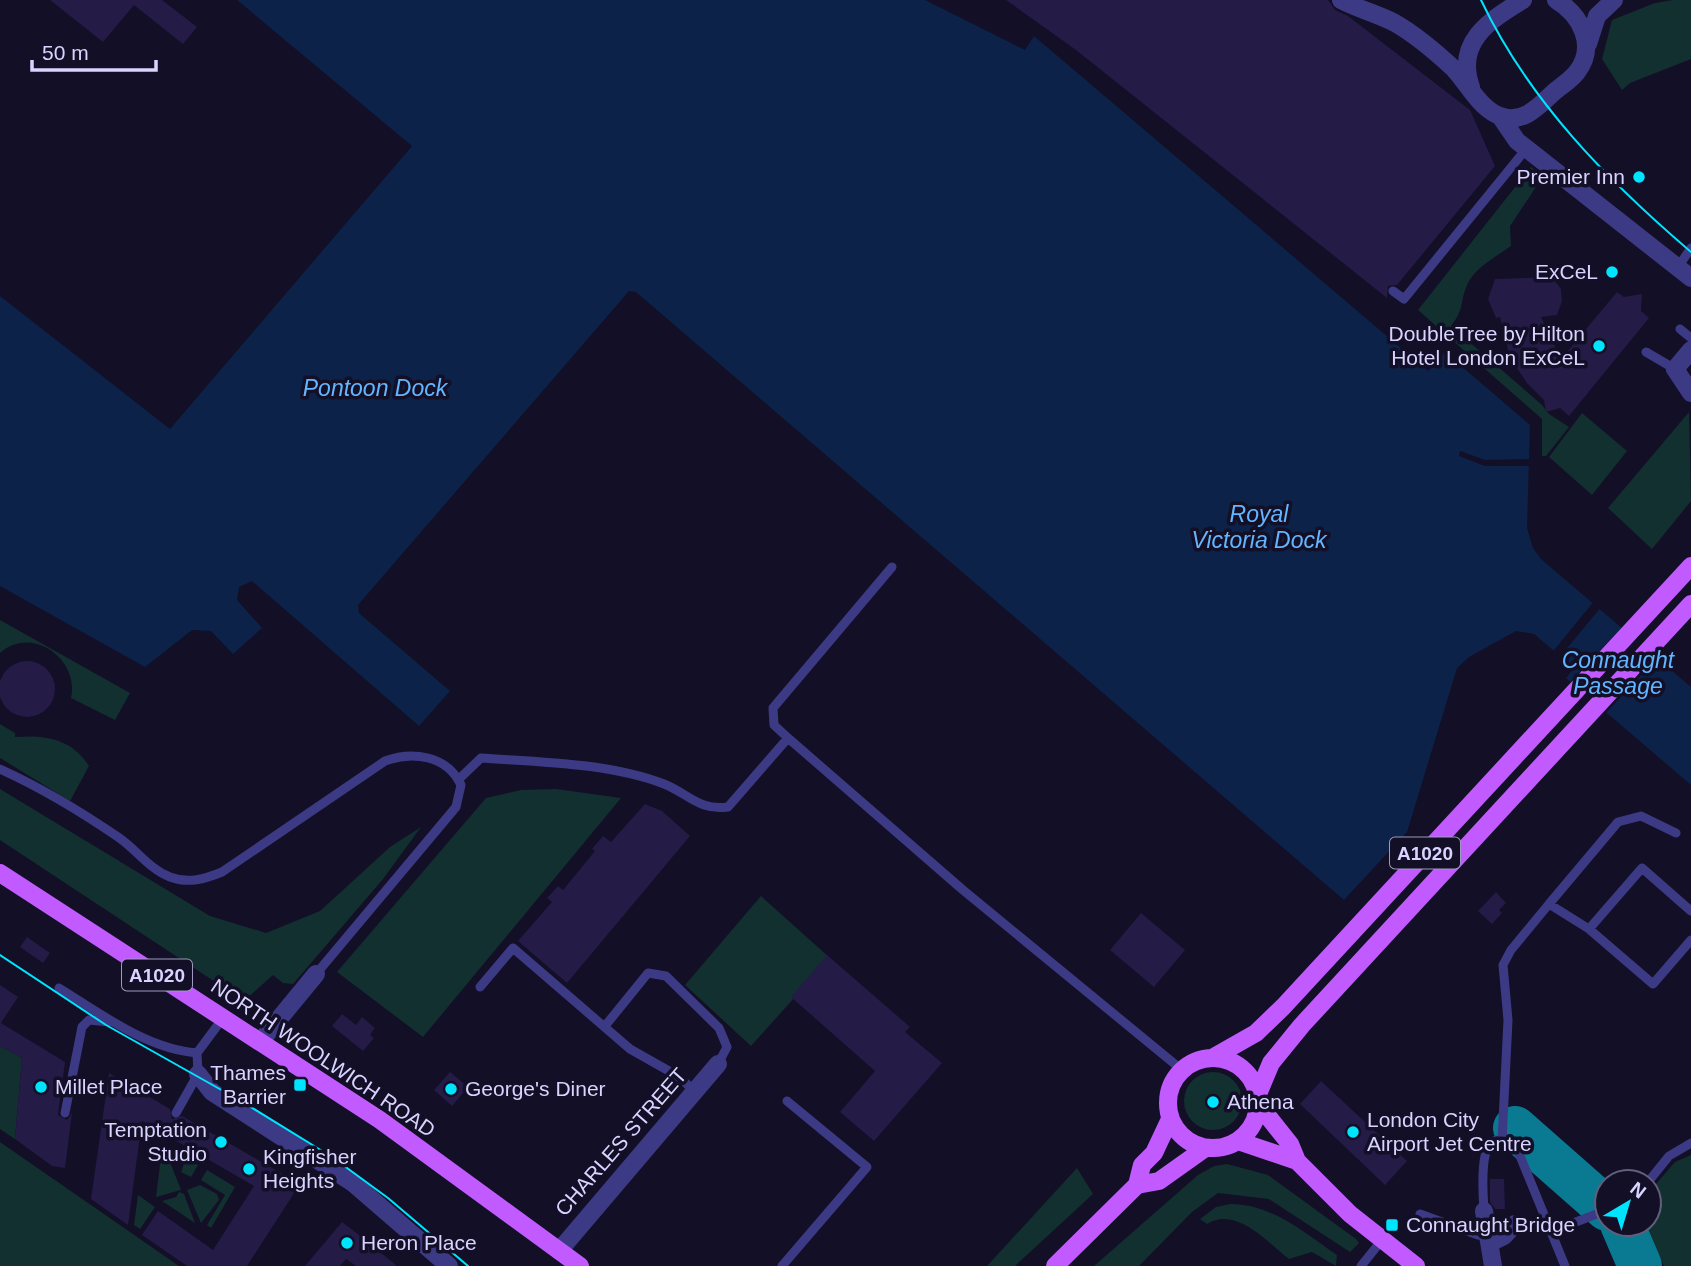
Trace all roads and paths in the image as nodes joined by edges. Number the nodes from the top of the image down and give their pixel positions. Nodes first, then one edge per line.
1 (1341, 0) edge
2 (1523, 0) edge
3 (1556, 0) edge
4 (1614, 0) edge
5 (1504, 7) edge
6 (1587, 47) junction
7 (1472, 90) junction
8 (1534, 110) junction
9 (1500, 116) junction
10 (1526, 149) junction
11 (1691, 248) edge
12 (1685, 272) edge
13 (1393, 291) dead end
14 (1680, 329) dead end
15 (1691, 338) edge
16 (1691, 350) edge
17 (1646, 352) dead end
18 (1675, 369) junction
19 (1691, 393) edge
20 (1691, 566) edge
21 (892, 567) dead end
22 (1691, 604) edge
23 (788, 738) junction
24 (0, 769) edge
25 (458, 780) junction
26 (1676, 833) dead end
27 (0, 873) edge
28 (1549, 904) junction
29 (1691, 911) edge
30 (1589, 929) junction
31 (1691, 940) edge
32 (316, 974) joint
33 (60, 988) dead end
34 (480, 988) dead end
35 (223, 1018) junction
36 (115, 1022) junction
37 (605, 1026) junction
38 (260, 1042) junction
39 (197, 1053) junction
40 (1212, 1058) junction
41 (718, 1064) joint
42 (1182, 1070) junction
43 (198, 1074) junction
44 (695, 1091) junction
45 (1258, 1099) junction
46 (787, 1101) dead end
47 (65, 1113) dead end
48 (176, 1113) dead end
49 (1170, 1119) junction
50 (1238, 1141) junction
51 (1502, 1141) junction
52 (1691, 1143) edge
53 (1204, 1149) junction
54 (1297, 1161) junction
55 (1659, 1168) edge
56 (1137, 1185) junction
57 (1484, 1211) joint
58 (1420, 1214) dead end
59 (1593, 1215) edge
60 (1515, 1224) joint
61 (1550, 1231) junction
62 (1489, 1239) junction
63 (1382, 1240) junction
64 (559, 1251) junction
65 (449, 1266) edge
66 (580, 1266) edge
67 (782, 1266) edge
68 (1055, 1266) edge
69 (1361, 1266) edge
70 (1416, 1266) edge
71 (1493, 1266) edge
72 (1565, 1266) edge

1 - 7 street
2 - 5 street
3 - 6 street
4 - 6 street
5 - 7 street
6 - 8 street
7 - 9 street
8 - 9 street
8 - 10 street
9 - 10 street
10 - 12 street
10 - 13 lane
11 - 12 lane
14 - 15 lane
16 - 18 street
17 - 18 lane
18 - 19 street
20 - 40 main road, A1020
21 - 23 lane
22 - 45 main road, A1020
23 - 25 lane
23 - 42 lane
24 - 25 lane
25 - 32 lane
26 - 28 lane
27 - 35 main road, NORTH WOOLWICH ROAD / A1020
28 - 30 lane
28 - 51 lane
29 - 30 lane
30 - 31 lane
32 - 38 street
33 - 36 lane
34 - 37 lane
35 - 38 main road, NORTH WOOLWICH ROAD / A1020
35 - 39 lane
36 - 39 lane
36 - 47 lane
37 - 41 lane
37 - 44 lane
38 - 64 main road, NORTH WOOLWICH ROAD / A1020
39 - 43 lane
40 - 42 main road, A1020
40 - 45 main road
41 - 44 street, CHARLES STREET
42 - 49 main road
43 - 48 lane
43 - 65 street
44 - 64 street, CHARLES STREET
45 - 50 main road, A1020
45 - 54 main road
46 - 67 lane
49 - 53 main road
49 - 56 main road
50 - 53 main road
50 - 54 main road
51 - 57 lane
51 - 61 lane
52 - 55 lane
53 - 56 main road
54 - 63 main road
56 - 68 main road
57 - 62 street
58 - 62 lane
59 - 61 lane
60 - 61 lane
60 - 62 street
61 - 72 lane
62 - 71 street
63 - 69 lane
63 - 70 main road
64 - 66 main road, NORTH WOOLWICH ROAD / A1020

